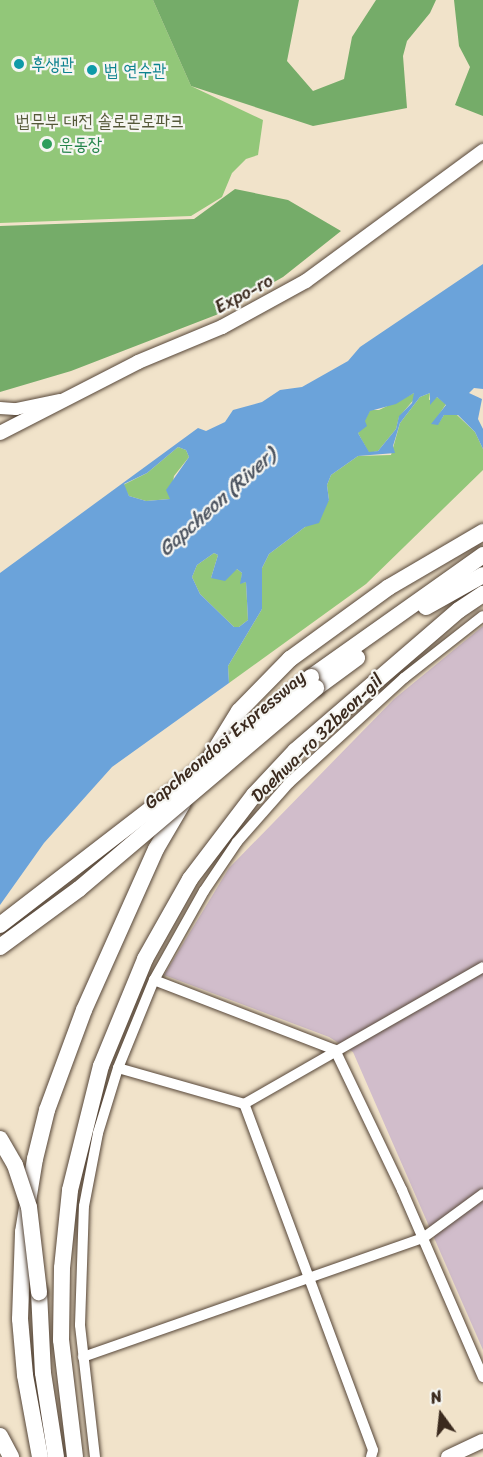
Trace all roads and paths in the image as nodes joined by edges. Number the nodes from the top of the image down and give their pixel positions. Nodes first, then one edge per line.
1 (483, 151) edge
2 (63, 399) junction
3 (0, 408) edge
4 (0, 432) edge
5 (483, 532) edge
6 (483, 555) edge
7 (483, 575) edge
8 (483, 594) edge
9 (483, 616) edge
10 (313, 682) junction
11 (0, 926) edge
12 (0, 947) edge
13 (483, 967) edge
14 (154, 980) junction
15 (335, 1050) junction
16 (118, 1068) junction
17 (244, 1104) junction
18 (0, 1139) edge
19 (483, 1194) edge
20 (423, 1238) junction
21 (307, 1279) junction
22 (83, 1357) junction
23 (483, 1377) edge
24 (0, 1436) edge
25 (483, 1441) edge
26 (483, 1447) edge
27 (11, 1457) edge
28 (40, 1457) edge
29 (56, 1457) edge
30 (75, 1457) edge
31 (95, 1457) edge
32 (371, 1457) edge
33 (448, 1457) edge
34 (468, 1457) edge

1 - 2 main road, Expo-ro
2 - 3 street
2 - 4 main road, Expo-ro
5 - 28 highway
6 - 10 highway, Gapcheondosi Expressway
7 - 10 highway, Gapcheondosi Expressway
8 - 30 highway
9 - 14 street, Daehwa-ro 32beon-gil
10 - 11 highway, Gapcheondosi Expressway, bridge
10 - 12 highway, Gapcheondosi Expressway, bridge
13 - 15 street
14 - 15 street
14 - 16 street, Daehwa-ro 32beon-gil
15 - 17 street
15 - 20 street
16 - 17 street
16 - 22 street, Daehwa-ro 32beon-gil
17 - 21 street
18 - 29 highway, bridge
19 - 20 street
20 - 21 street
20 - 23 street
21 - 22 street
21 - 32 street
22 - 31 street, Daehwa-ro 32beon-gil
24 - 27 highway
25 - 33 main road
26 - 34 main road

